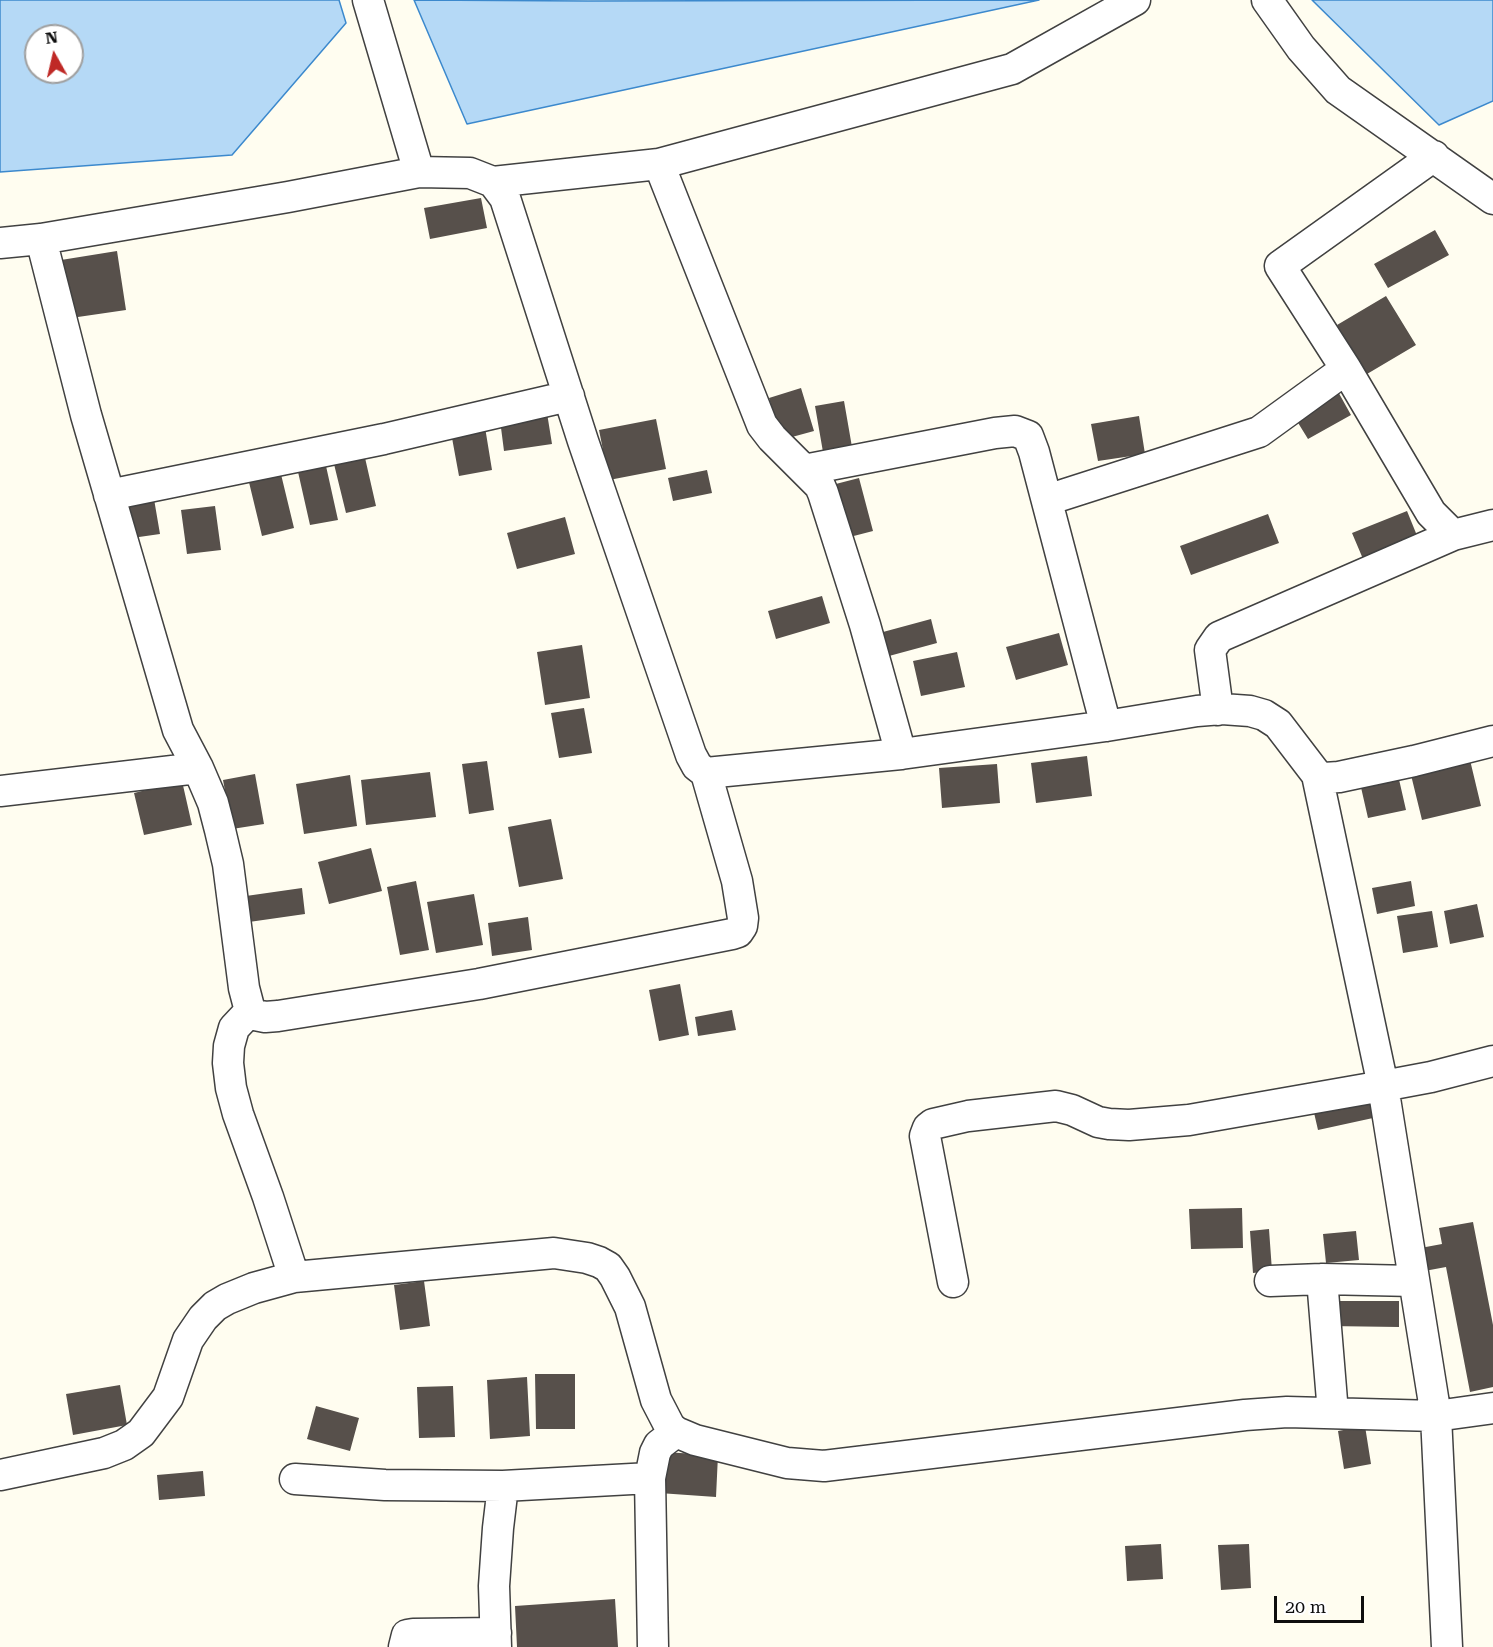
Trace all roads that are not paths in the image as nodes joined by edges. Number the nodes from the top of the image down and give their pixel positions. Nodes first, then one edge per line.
1 (368, 0) edge
2 (1135, 0) edge
3 (1267, 0) edge
4 (1434, 156) junction
5 (659, 164) junction
6 (419, 172) junction
7 (493, 182) junction
8 (1493, 199) edge
9 (40, 239) junction
10 (0, 243) edge
11 (1346, 369) junction
12 (569, 396) junction
13 (804, 470) junction
14 (109, 495) junction
15 (1047, 500) junction
16 (1493, 525) edge
17 (1454, 535) junction
18 (1218, 710) junction
19 (1106, 726) junction
20 (1493, 741) edge
21 (901, 754) junction
22 (198, 768) junction
23 (706, 772) junction
24 (1317, 774) junction
25 (0, 791) edge
26 (250, 1011) junction
27 (1493, 1061) edge
28 (1383, 1086) junction
29 (294, 1277) junction
30 (1322, 1279) junction
31 (1270, 1281) dead end
32 (1414, 1281) junction
33 (953, 1282) dead end
34 (1493, 1408) edge
35 (1333, 1413) junction
36 (1436, 1416) junction
37 (676, 1432) junction
38 (0, 1475) edge
39 (650, 1478) junction
40 (295, 1479) dead end
41 (503, 1485) junction
42 (496, 1640) edge
43 (404, 1647) edge
44 (653, 1647) edge
45 (1447, 1647) edge

1 - 6 street
2 - 5 street
3 - 4 street
4 - 8 street
4 - 11 street
5 - 7 street
5 - 13 street
6 - 7 street
6 - 9 street
7 - 12 street
9 - 10 street
9 - 14 street
11 - 15 street
11 - 17 street
12 - 14 street
12 - 23 street
13 - 15 street
13 - 21 street
14 - 22 street
15 - 19 street
16 - 17 street
17 - 18 street
18 - 19 street
18 - 24 street
19 - 21 street
20 - 24 street
21 - 23 street
22 - 25 street
22 - 26 street
23 - 26 street
24 - 28 street
26 - 29 street
27 - 28 street
28 - 32 street
28 - 33 street
29 - 37 street
29 - 38 street
30 - 31 street
30 - 32 street
30 - 35 street
32 - 36 street
34 - 36 street
35 - 36 street
35 - 37 street
36 - 45 street
37 - 39 street
39 - 41 street
39 - 44 street
40 - 41 street
41 - 42 street
42 - 43 street

